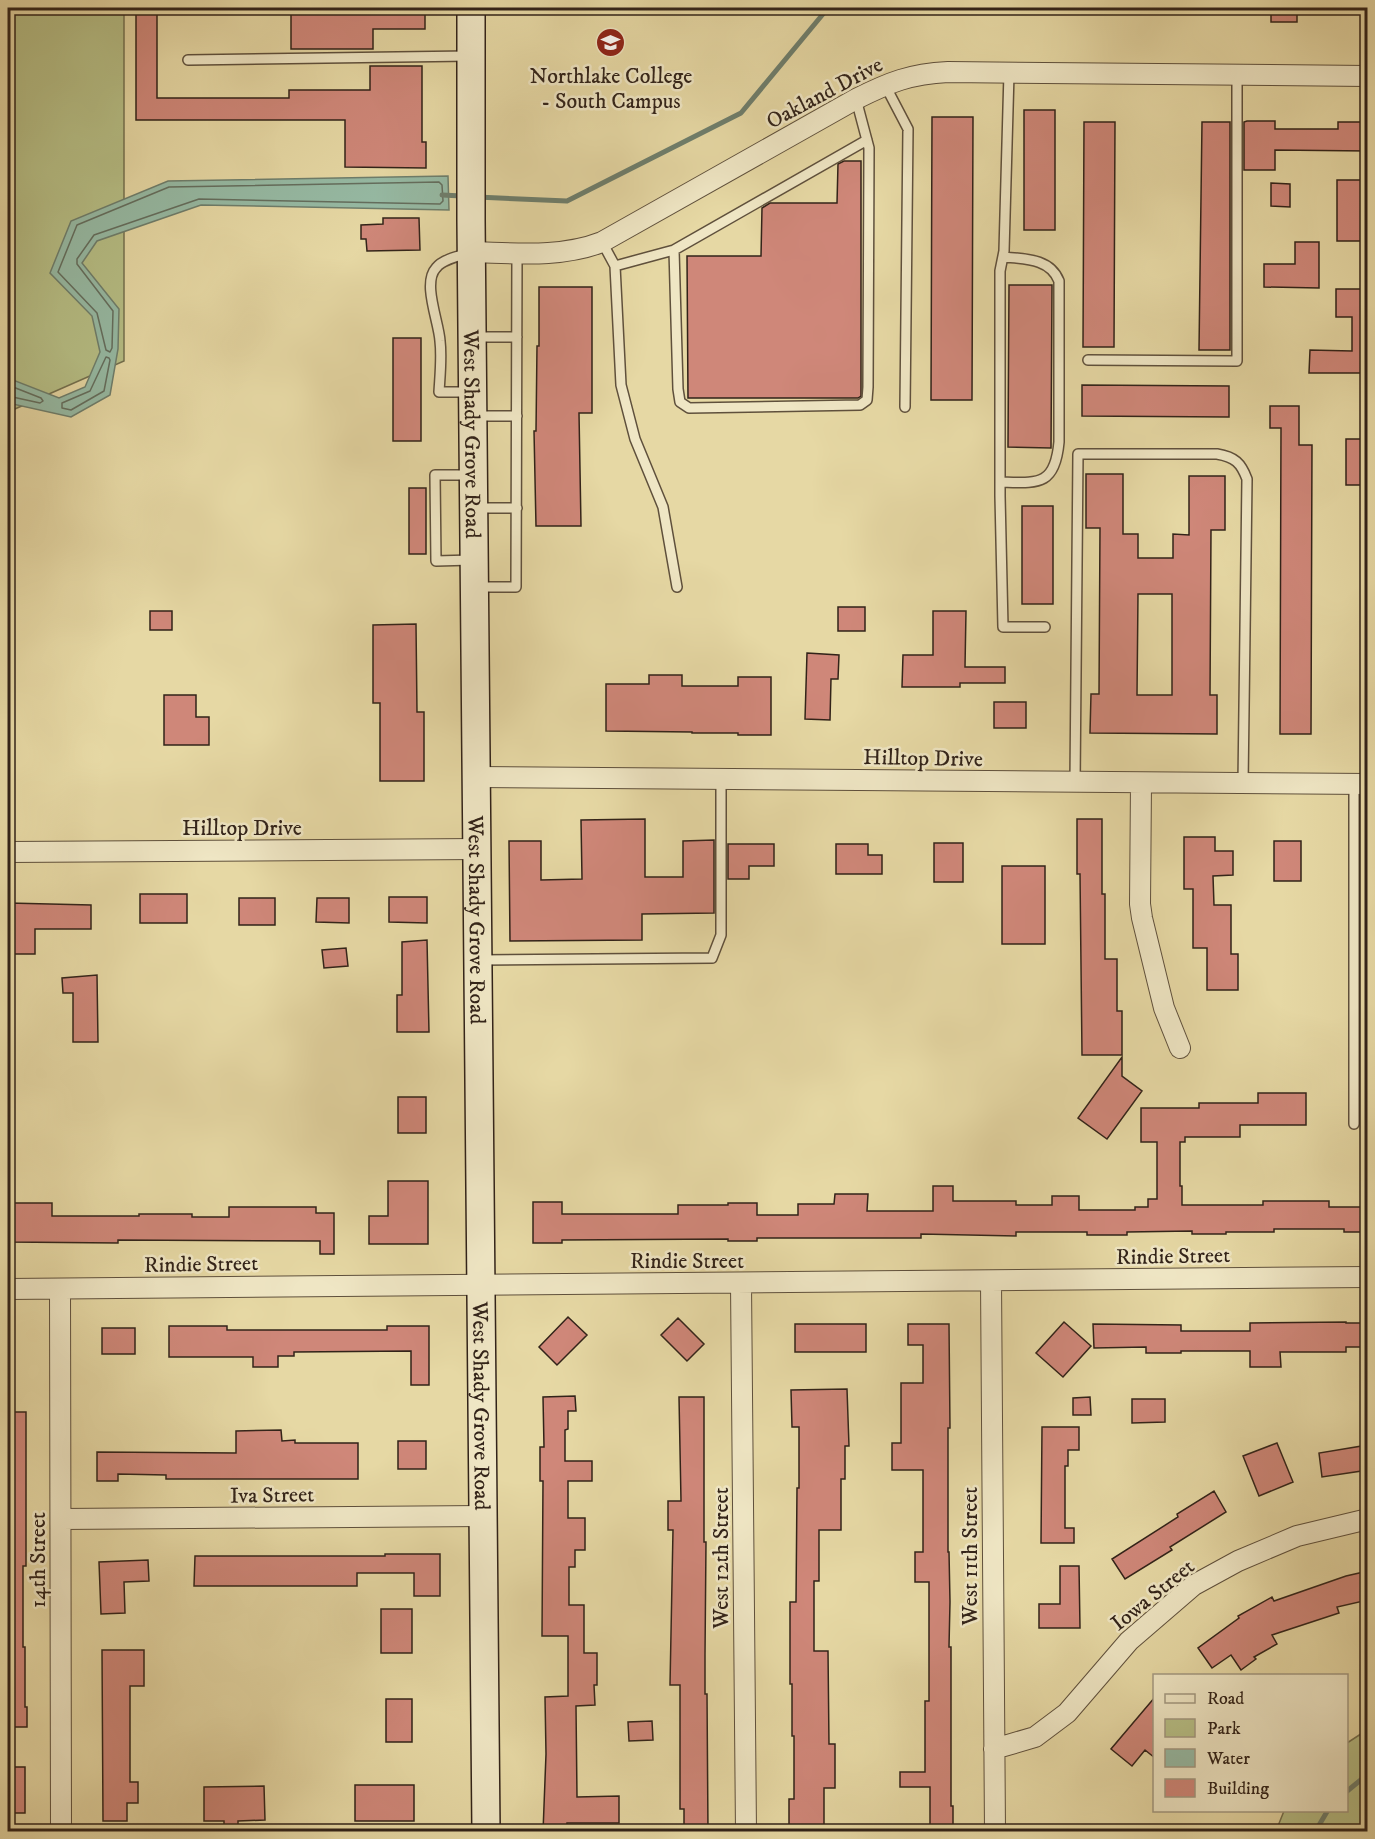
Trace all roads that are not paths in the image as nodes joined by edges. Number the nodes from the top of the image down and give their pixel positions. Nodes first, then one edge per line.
1 (471, 8) edge
2 (472, 56) junction
3 (188, 60) dead end
4 (1009, 73) junction
5 (1238, 75) junction
6 (1368, 76) edge
7 (885, 85) junction
8 (856, 99) junction
9 (867, 140) junction
10 (602, 242) junction
11 (674, 250) junction
12 (472, 252) junction
13 (517, 253) junction
14 (1003, 257) junction
15 (615, 266) junction
16 (473, 337) junction
17 (517, 337) junction
18 (1088, 360) dead end
19 (473, 404) junction
20 (905, 406) dead end
21 (517, 416) junction
22 (474, 475) junction
23 (1000, 482) junction
24 (475, 508) junction
25 (517, 508) junction
26 (475, 560) junction
27 (475, 587) junction
28 (677, 587) dead end
29 (1045, 627) dead end
30 (477, 777) junction
31 (721, 779) junction
32 (1075, 783) junction
33 (1141, 783) junction
34 (1243, 784) junction
35 (1361, 784) edge
36 (478, 849) junction
37 (8, 852) edge
38 (478, 960) junction
39 (1180, 1048) dead end
40 (1354, 1124) dead end
41 (1368, 1277) edge
42 (991, 1281) junction
43 (741, 1284) junction
44 (481, 1285) junction
45 (8, 1289) edge
46 (60, 1289) junction
47 (483, 1516) junction
48 (1368, 1519) edge
49 (61, 1520) junction
50 (994, 1749) junction
51 (62, 1832) edge
52 (486, 1832) edge
53 (746, 1832) edge
54 (995, 1832) edge

1 - 2 main road, West Shady Grove Road
2 - 3 lane
2 - 12 main road, West Shady Grove Road
4 - 5 street, Oakland Drive
4 - 7 street, Oakland Drive
4 - 14 lane
5 - 6 street, Oakland Drive
5 - 18 lane
7 - 8 street, Oakland Drive
7 - 20 lane
8 - 9 lane
8 - 10 street, Oakland Drive
9 - 11 lane
9 - 11 lane
10 - 13 street, Oakland Drive
10 - 15 lane
11 - 15 lane
12 - 13 street, Oakland Drive
12 - 16 main road, West Shady Grove Road
12 - 19 lane
13 - 17 lane
14 - 23 lane
14 - 23 lane
15 - 28 lane
16 - 17 lane
16 - 19 main road, West Shady Grove Road
17 - 21 lane
19 - 21 lane
19 - 22 main road, West Shady Grove Road
21 - 25 lane
22 - 24 main road, West Shady Grove Road
22 - 26 lane
23 - 29 lane
24 - 25 lane
24 - 26 main road, West Shady Grove Road
25 - 27 lane
26 - 27 main road, West Shady Grove Road
27 - 30 main road, West Shady Grove Road
30 - 31 street, Hilltop Drive
30 - 36 main road, West Shady Grove Road
31 - 32 street, Hilltop Drive
31 - 38 lane
32 - 33 street, Hilltop Drive
32 - 34 lane
33 - 34 street, Hilltop Drive
33 - 39 street
34 - 35 street, Hilltop Drive
35 - 40 lane
36 - 37 street, Hilltop Drive
36 - 38 main road, West Shady Grove Road
38 - 44 main road, West Shady Grove Road
41 - 42 street, Rindie Street
42 - 43 street, Rindie Street
42 - 50 street, West 11th Street
43 - 44 street, Rindie Street
43 - 53 street, West 12th Street
44 - 46 street, Rindie Street
44 - 47 main road, West Shady Grove Road
45 - 46 street, Rindie Street
46 - 49 street, 14th Street
47 - 49 street, Iva Street
47 - 52 main road, West Shady Grove Road
48 - 50 street, Iowa Street
49 - 51 street, 14th Street
50 - 54 street, West 11th Street

